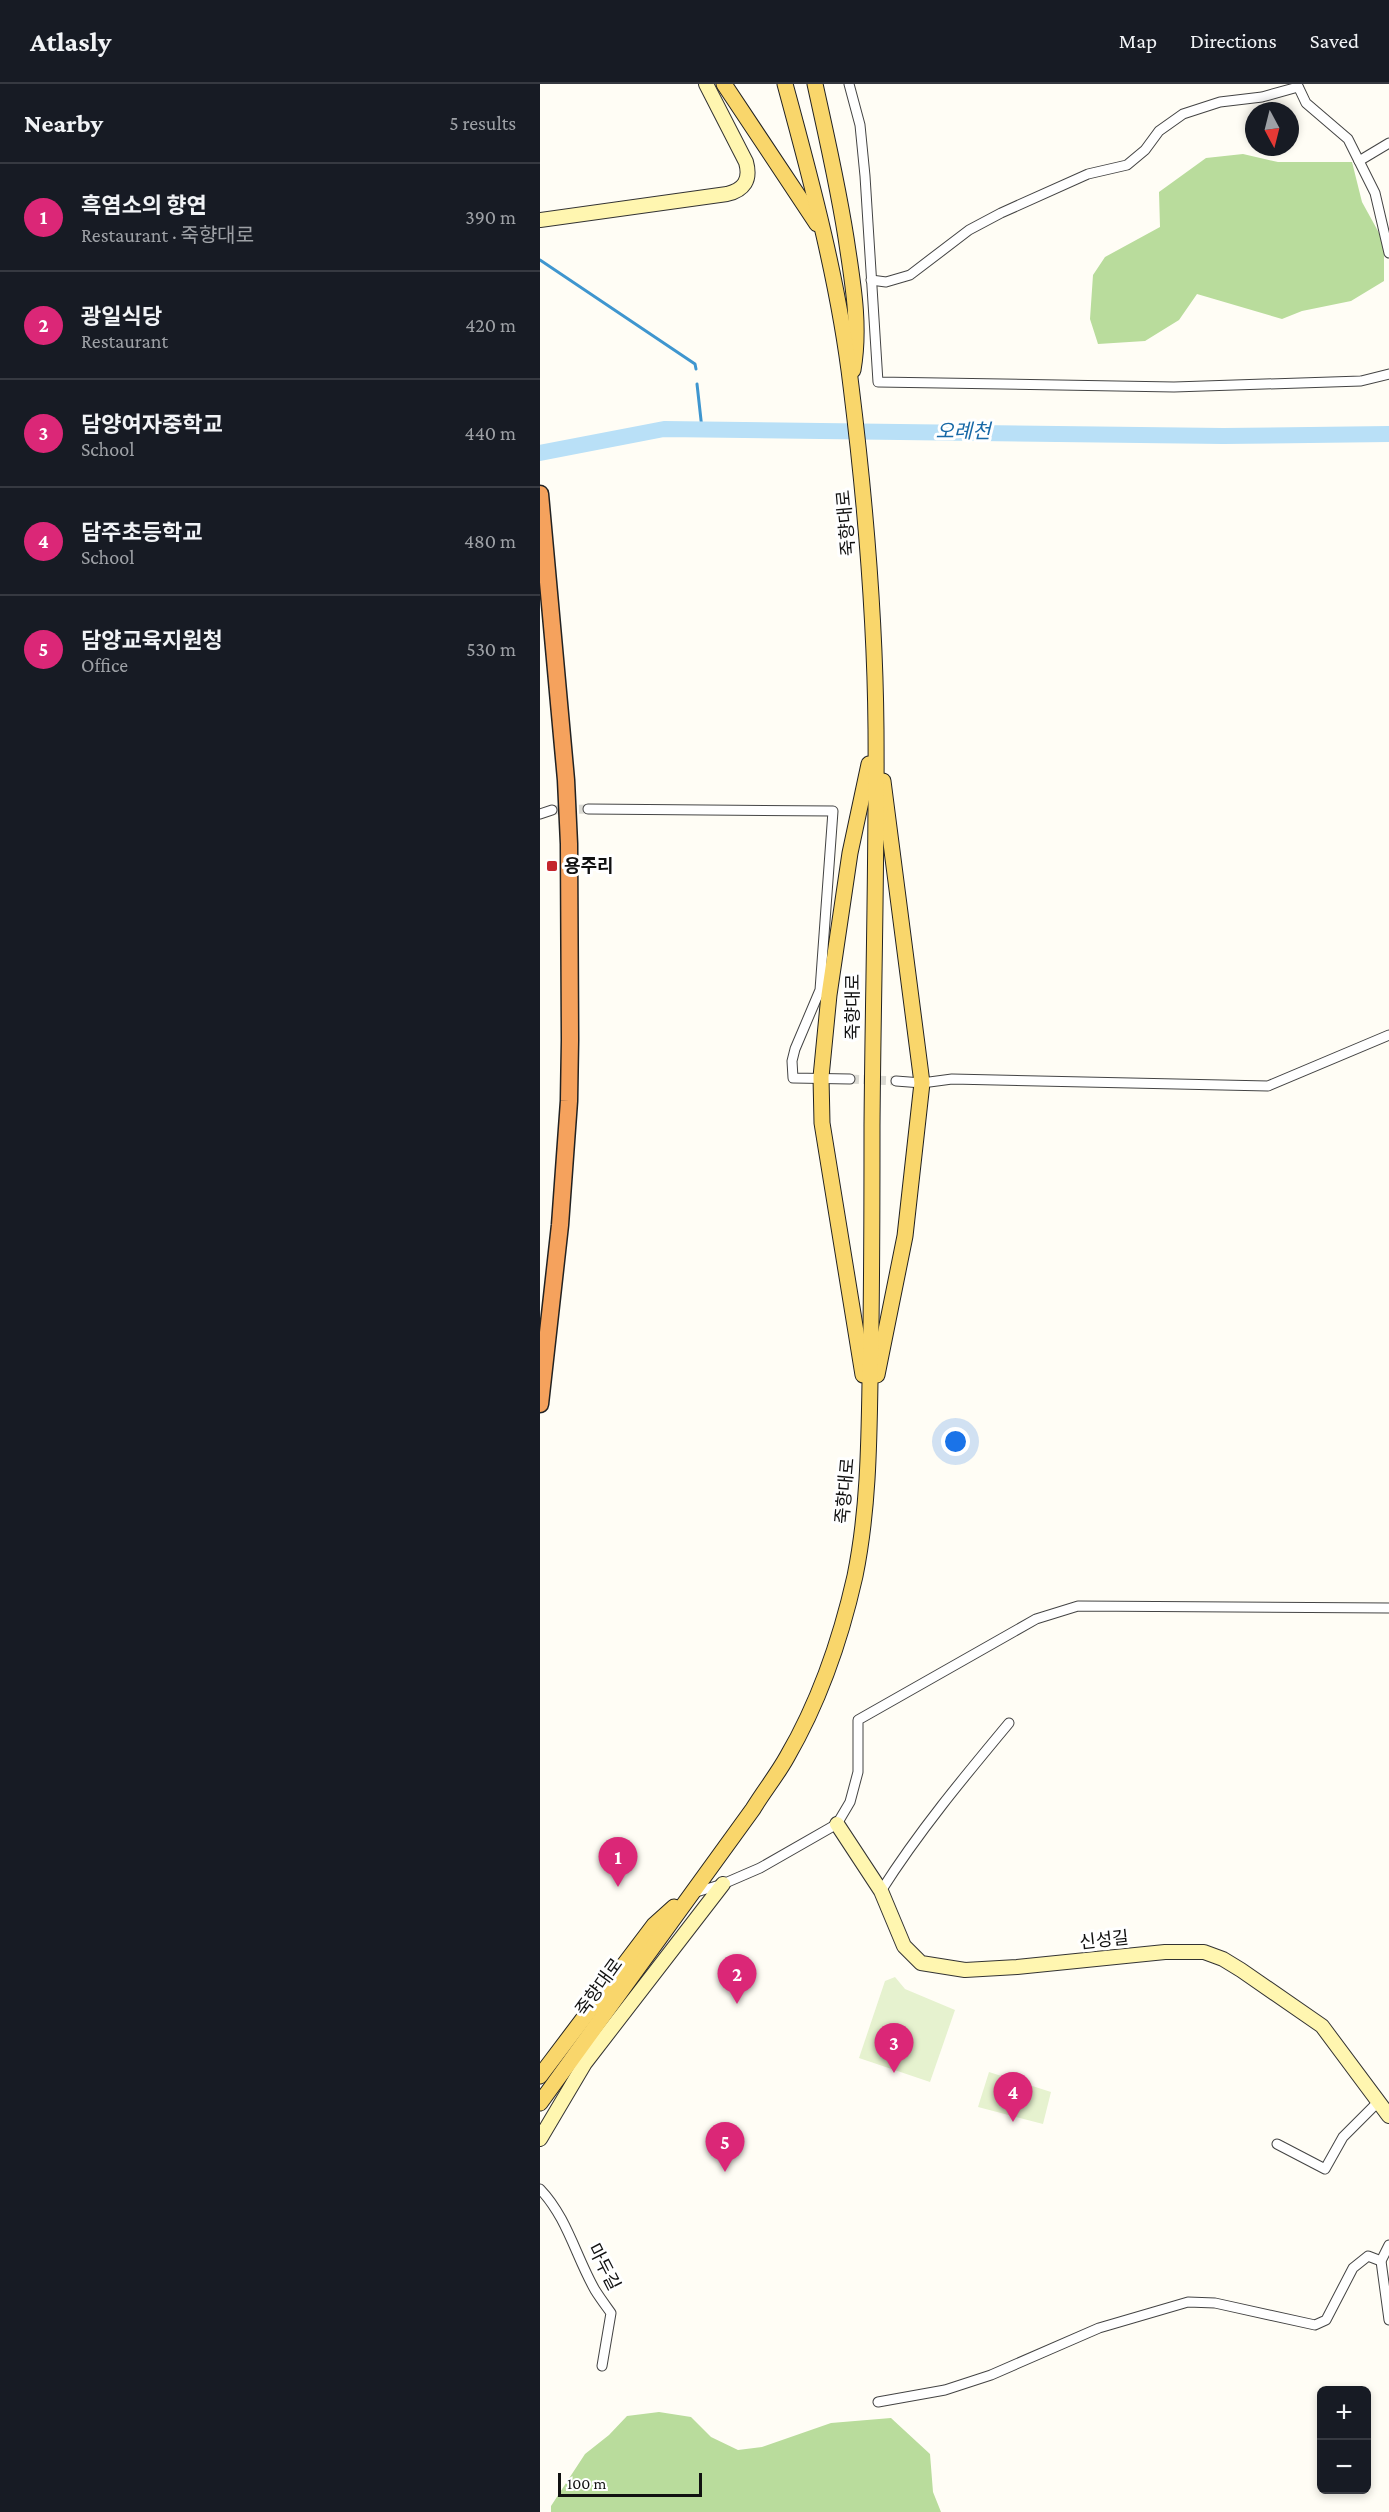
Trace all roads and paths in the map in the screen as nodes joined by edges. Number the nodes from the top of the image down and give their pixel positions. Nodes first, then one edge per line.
1 (706, 84) edge
2 (724, 84) edge
3 (785, 84) edge
4 (814, 84) edge
5 (849, 84) edge
6 (1297, 86) edge
7 (1389, 143) edge
8 (1359, 161) junction
9 (540, 220) edge
10 (825, 237) junction
11 (1389, 253) edge
12 (871, 280) junction
13 (1389, 374) edge
14 (851, 381) junction
15 (540, 494) edge
16 (540, 584) edge
17 (551, 603) junction
18 (876, 728) junction
19 (588, 809) tunnel mouth
20 (552, 810) tunnel mouth
21 (540, 814) edge
22 (1389, 1035) edge
23 (821, 1077) junction
24 (850, 1079) tunnel mouth
25 (896, 1081) tunnel mouth
26 (922, 1083) junction
27 (540, 1404) edge
28 (870, 1413) junction
29 (1389, 1608) edge
30 (1009, 1723) dead end
31 (837, 1824) junction
32 (723, 1884) junction
33 (881, 1891) junction
34 (691, 1894) junction
35 (540, 2076) edge
36 (1378, 2102) junction
37 (540, 2103) edge
38 (1389, 2116) edge
39 (540, 2139) edge
40 (1277, 2144) dead end
41 (540, 2188) edge
42 (1389, 2245) edge
43 (1381, 2261) junction
44 (1389, 2320) edge
45 (602, 2367) dead end
46 (878, 2402) dead end

1 - 9 street
2 - 10 main road
3 - 10 main road, 죽향대로
4 - 14 main road
5 - 12 street
6 - 8 street
6 - 12 street
7 - 8 street
8 - 11 street
10 - 14 main road, 죽향대로
12 - 13 street
14 - 18 main road, 죽향대로
15 - 17 highway
16 - 17 street
17 - 27 highway
18 - 23 main road
18 - 26 main road
18 - 28 main road, 죽향대로
19 - 23 street
20 - 21 street
22 - 26 street
23 - 24 street
23 - 28 main road
25 - 26 street
26 - 28 main road
28 - 34 main road, 죽향대로
29 - 31 street
30 - 33 street
31 - 32 street
31 - 33 street, 신성길
32 - 34 street
32 - 39 street
33 - 36 street, 신성길
34 - 35 main road, 죽향대로
34 - 37 main road, 죽향대로
36 - 38 street, 신성길
36 - 40 street
41 - 45 street, 마두길
42 - 43 street
43 - 44 street
43 - 46 street

